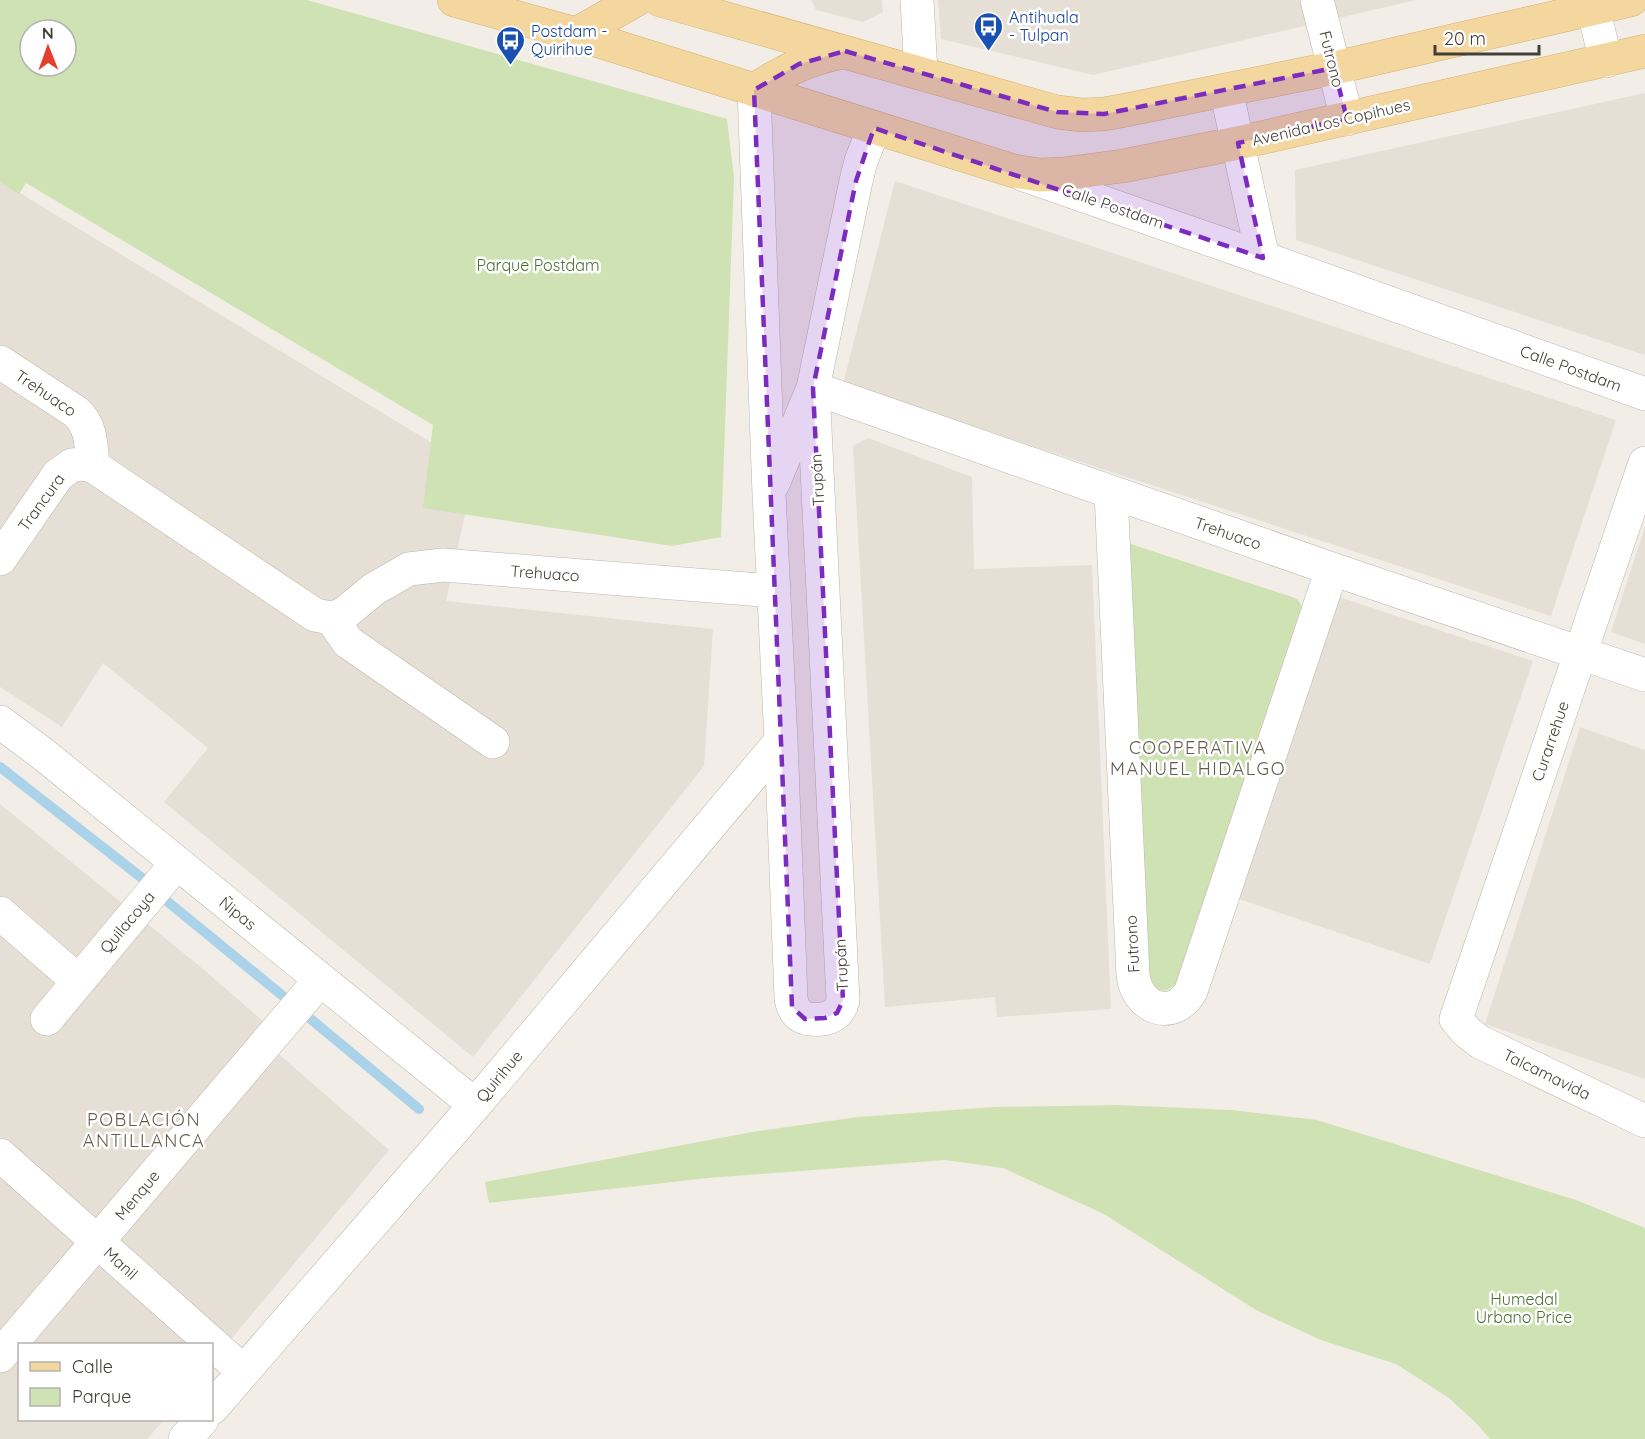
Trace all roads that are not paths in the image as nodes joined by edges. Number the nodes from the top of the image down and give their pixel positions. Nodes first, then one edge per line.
1 (454, 0) edge
2 (636, 0) edge
3 (660, 0) edge
4 (917, 0) edge
5 (1317, 0) edge
6 (1631, 0) edge
7 (1592, 4) edge
8 (576, 34) junction
9 (845, 51) junction
10 (1645, 51) edge
11 (1606, 61) junction
12 (1334, 68) junction
13 (921, 73) junction
14 (754, 90) junction
15 (1226, 90) junction
16 (1347, 119) junction
17 (874, 128) junction
18 (1238, 143) junction
19 (1014, 171) junction
20 (1263, 258) junction
21 (0, 362) edge
22 (813, 388) junction
23 (1645, 394) edge
24 (1645, 463) edge
25 (93, 466) junction
26 (1111, 492) junction
27 (769, 494) junction
28 (0, 559) edge
29 (1332, 569) junction
30 (774, 591) junction
31 (332, 618) junction
32 (1580, 652) junction
33 (1645, 675) edge
34 (0, 722) edge
35 (781, 741) junction
36 (494, 742) dead end
37 (176, 864) junction
38 (0, 913) edge
39 (320, 980) junction
40 (78, 981) junction
41 (47, 1018) dead end
42 (1456, 1019) joint
43 (475, 1105) junction
44 (1645, 1121) edge
45 (0, 1155) edge
46 (97, 1242) junction
47 (211, 1343) edge
48 (213, 1344) edge
49 (0, 1356) edge
50 (243, 1371) junction
51 (213, 1407) edge
52 (199, 1421) edge
53 (185, 1439) edge

1 - 8 main road, Calle Postdam
2 - 8 main road
3 - 9 main road
4 - 13 street
5 - 12 street, Futrono
6 - 7 main road
7 - 11 street
7 - 12 main road
8 - 14 main road, Calle Postdam
9 - 13 main road
9 - 14 main road
10 - 11 main road, Avenida Los Copihues
11 - 16 main road, Avenida Los Copihues
12 - 15 main road
12 - 16 street, Futrono
13 - 15 main road
14 - 17 main road, Calle Postdam
14 - 27 street, Trupán
15 - 18 street
16 - 18 main road, Avenida Los Copihues
17 - 19 main road, Calle Postdam
17 - 22 street, Trupán
18 - 19 main road, Avenida Los Copihues
18 - 20 street
19 - 20 street, Calle Postdam
20 - 23 street, Calle Postdam
21 - 25 street, Trehuaco
22 - 26 street, Trehuaco
22 - 27 street, Trupán
22 - 35 street, Trupán
24 - 32 street, Curarrehue
25 - 28 street, Trancura
25 - 31 street
26 - 29 street, Trehuaco
26 - 29 street, Futrono
27 - 30 street, Trupán
29 - 32 street, Trehuaco
30 - 31 street, Trehuaco
30 - 35 street, Trupán
31 - 36 street
32 - 33 street, Trehuaco
32 - 42 street, Curarrehue
34 - 37 street, Ñipas
35 - 43 street, Quirihue
37 - 39 street, Ñipas
37 - 40 street, Quilacoya
38 - 40 street
39 - 43 street, Ñipas
39 - 46 street, Menque
40 - 41 street, Quilacoya
42 - 44 street, Talcamavida
43 - 50 street, Quirihue
45 - 46 street, Manil
46 - 47 street, Manil
46 - 49 street, Menque
48 - 50 street, Manil
50 - 51 street, Quirihue
52 - 53 street

